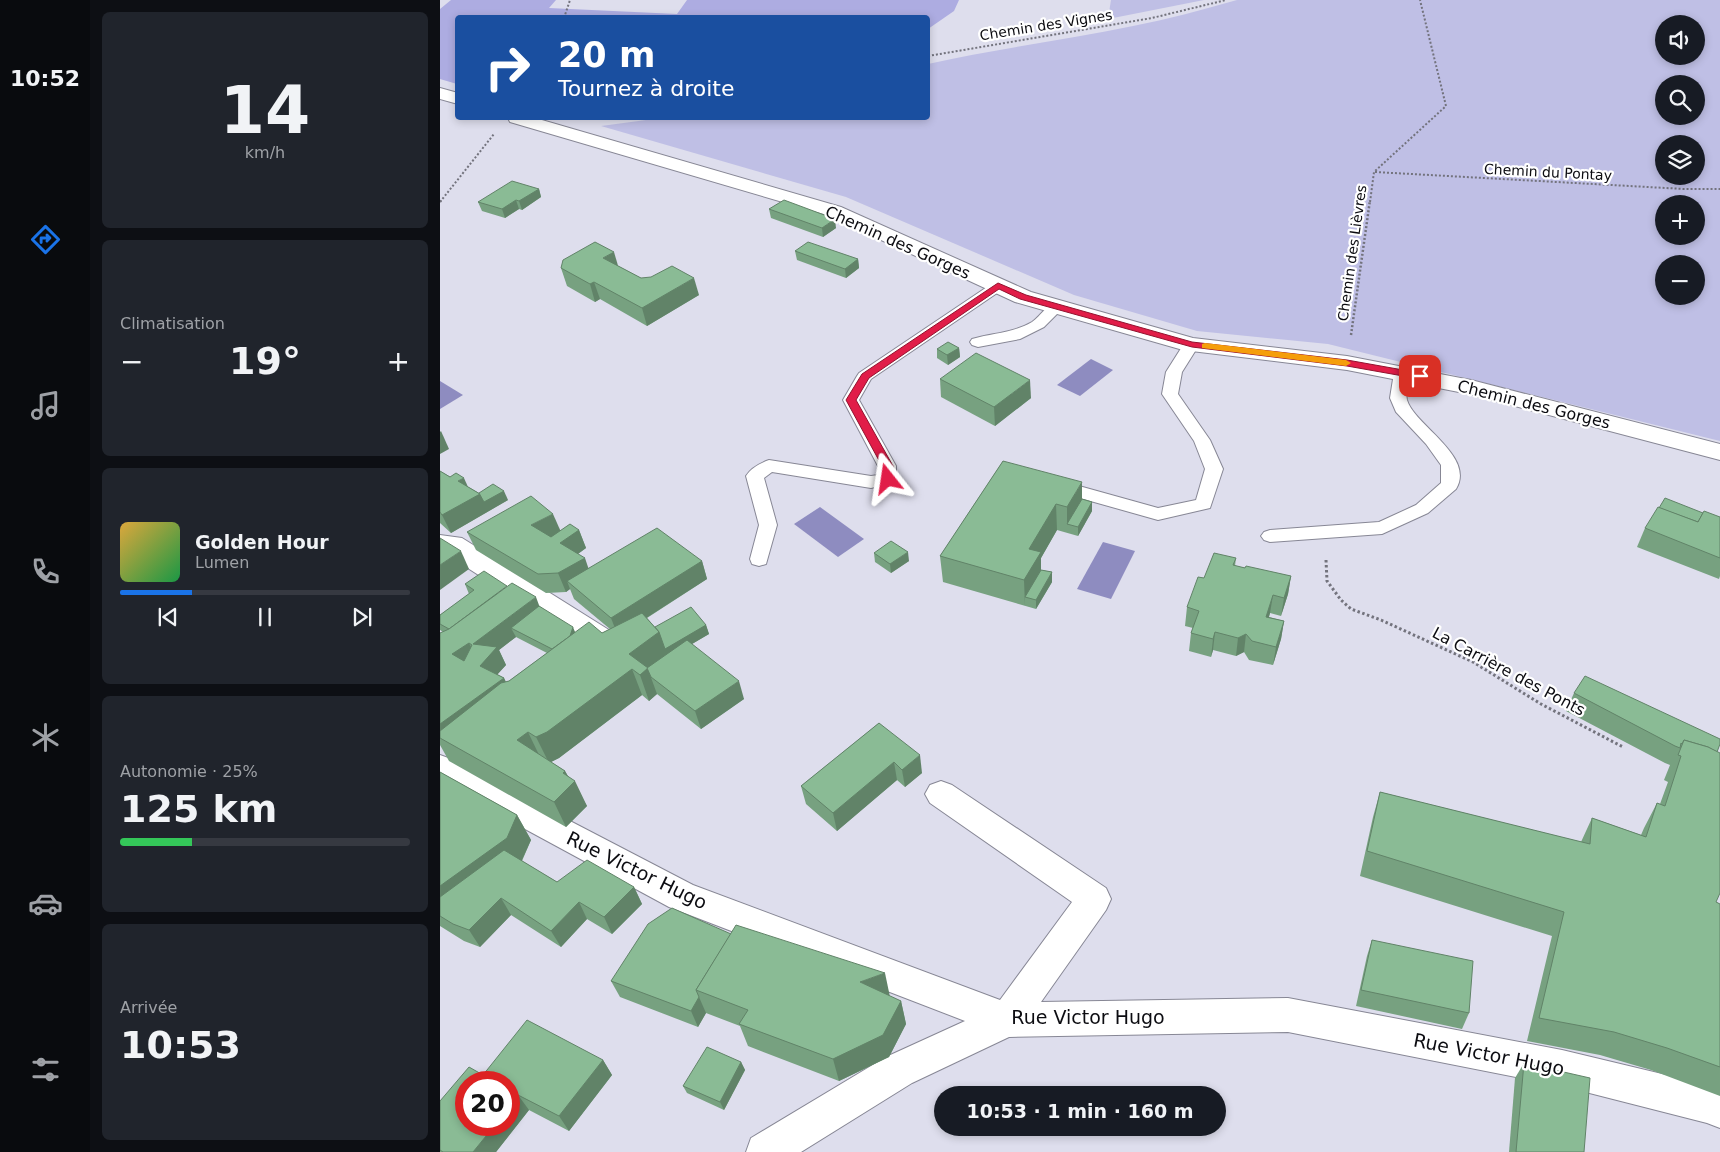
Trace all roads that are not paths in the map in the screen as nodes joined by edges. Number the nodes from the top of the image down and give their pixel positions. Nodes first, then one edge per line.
1 (440, 93) edge
2 (455, 97) edge
3 (524, 120) edge
4 (998, 286) junction
5 (1056, 307) junction
6 (978, 342) dead end
7 (1192, 345) junction
8 (1402, 373) junction
9 (1720, 452) edge
10 (1062, 487) edge
11 (1270, 536) dead end
12 (446, 545) edge
13 (759, 559) dead end
14 (568, 663) edge
15 (445, 758) edge
16 (941, 794) dead end
17 (1007, 1020) junction
18 (1720, 1109) edge
19 (765, 1152) edge

1 - 2 street
3 - 4 street, Chemin des Gorges
4 - 5 street, Chemin des Gorges
4 - 13 lane
5 - 6 lane
5 - 7 street, Chemin des Gorges
7 - 8 street, Chemin des Gorges
7 - 10 lane
8 - 9 street, Chemin des Gorges
8 - 11 lane
12 - 14 street
15 - 17 street, Rue Victor Hugo
16 - 17 street
17 - 18 street, Rue Victor Hugo
17 - 19 street

